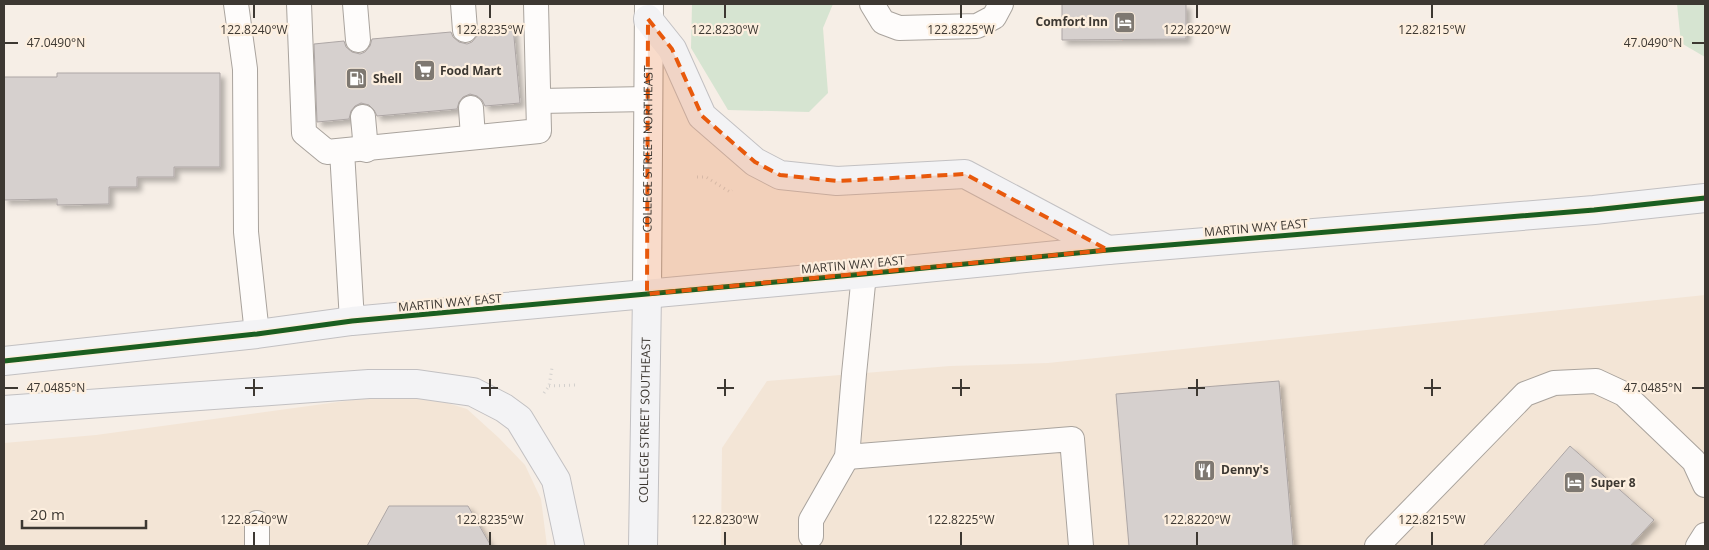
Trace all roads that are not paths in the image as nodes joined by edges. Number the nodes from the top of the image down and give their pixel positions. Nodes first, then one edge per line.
1 (236, 4) edge
2 (299, 4) edge
3 (355, 4) edge
4 (463, 4) edge
5 (536, 4) edge
6 (872, 4) edge
7 (1001, 4) edge
8 (648, 12) edge
9 (465, 30) dead end
10 (358, 40) dead end
11 (648, 99) junction
12 (539, 101) junction
13 (471, 108) dead end
14 (363, 117) dead end
15 (473, 137) junction
16 (366, 150) junction
17 (342, 151) junction
18 (1705, 198) edge
19 (1108, 250) junction
20 (864, 274) junction
21 (647, 294) junction
22 (352, 321) junction
23 (257, 334) junction
24 (4, 361) edge
25 (4, 410) edge
26 (847, 457) junction
27 (1705, 485) edge
28 (257, 523) dead end
29 (1705, 535) edge
30 (811, 536) dead end
31 (257, 546) edge
32 (570, 546) edge
33 (643, 546) edge
34 (1080, 546) edge
35 (1377, 546) edge
36 (1698, 546) edge

1 - 23 lane
2 - 17 lane
3 - 10 lane
4 - 9 lane
5 - 12 lane
6 - 7 lane
8 - 11 street, COLLEGE STREET NORTHEAST
8 - 19 main road
11 - 12 lane
11 - 21 street, COLLEGE STREET NORTHEAST
12 - 15 lane
13 - 15 lane
14 - 16 lane
15 - 16 lane
16 - 17 lane
17 - 22 lane
18 - 19 main road, MARTIN WAY EAST
19 - 20 main road, MARTIN WAY EAST
20 - 21 main road, MARTIN WAY EAST
20 - 26 lane
21 - 22 main road, MARTIN WAY EAST
21 - 33 main road, COLLEGE STREET SOUTHEAST
22 - 23 main road, MARTIN WAY EAST
23 - 24 main road, MARTIN WAY EAST
25 - 32 main road
26 - 30 lane
26 - 34 lane
27 - 35 lane
28 - 31 lane
29 - 36 lane

